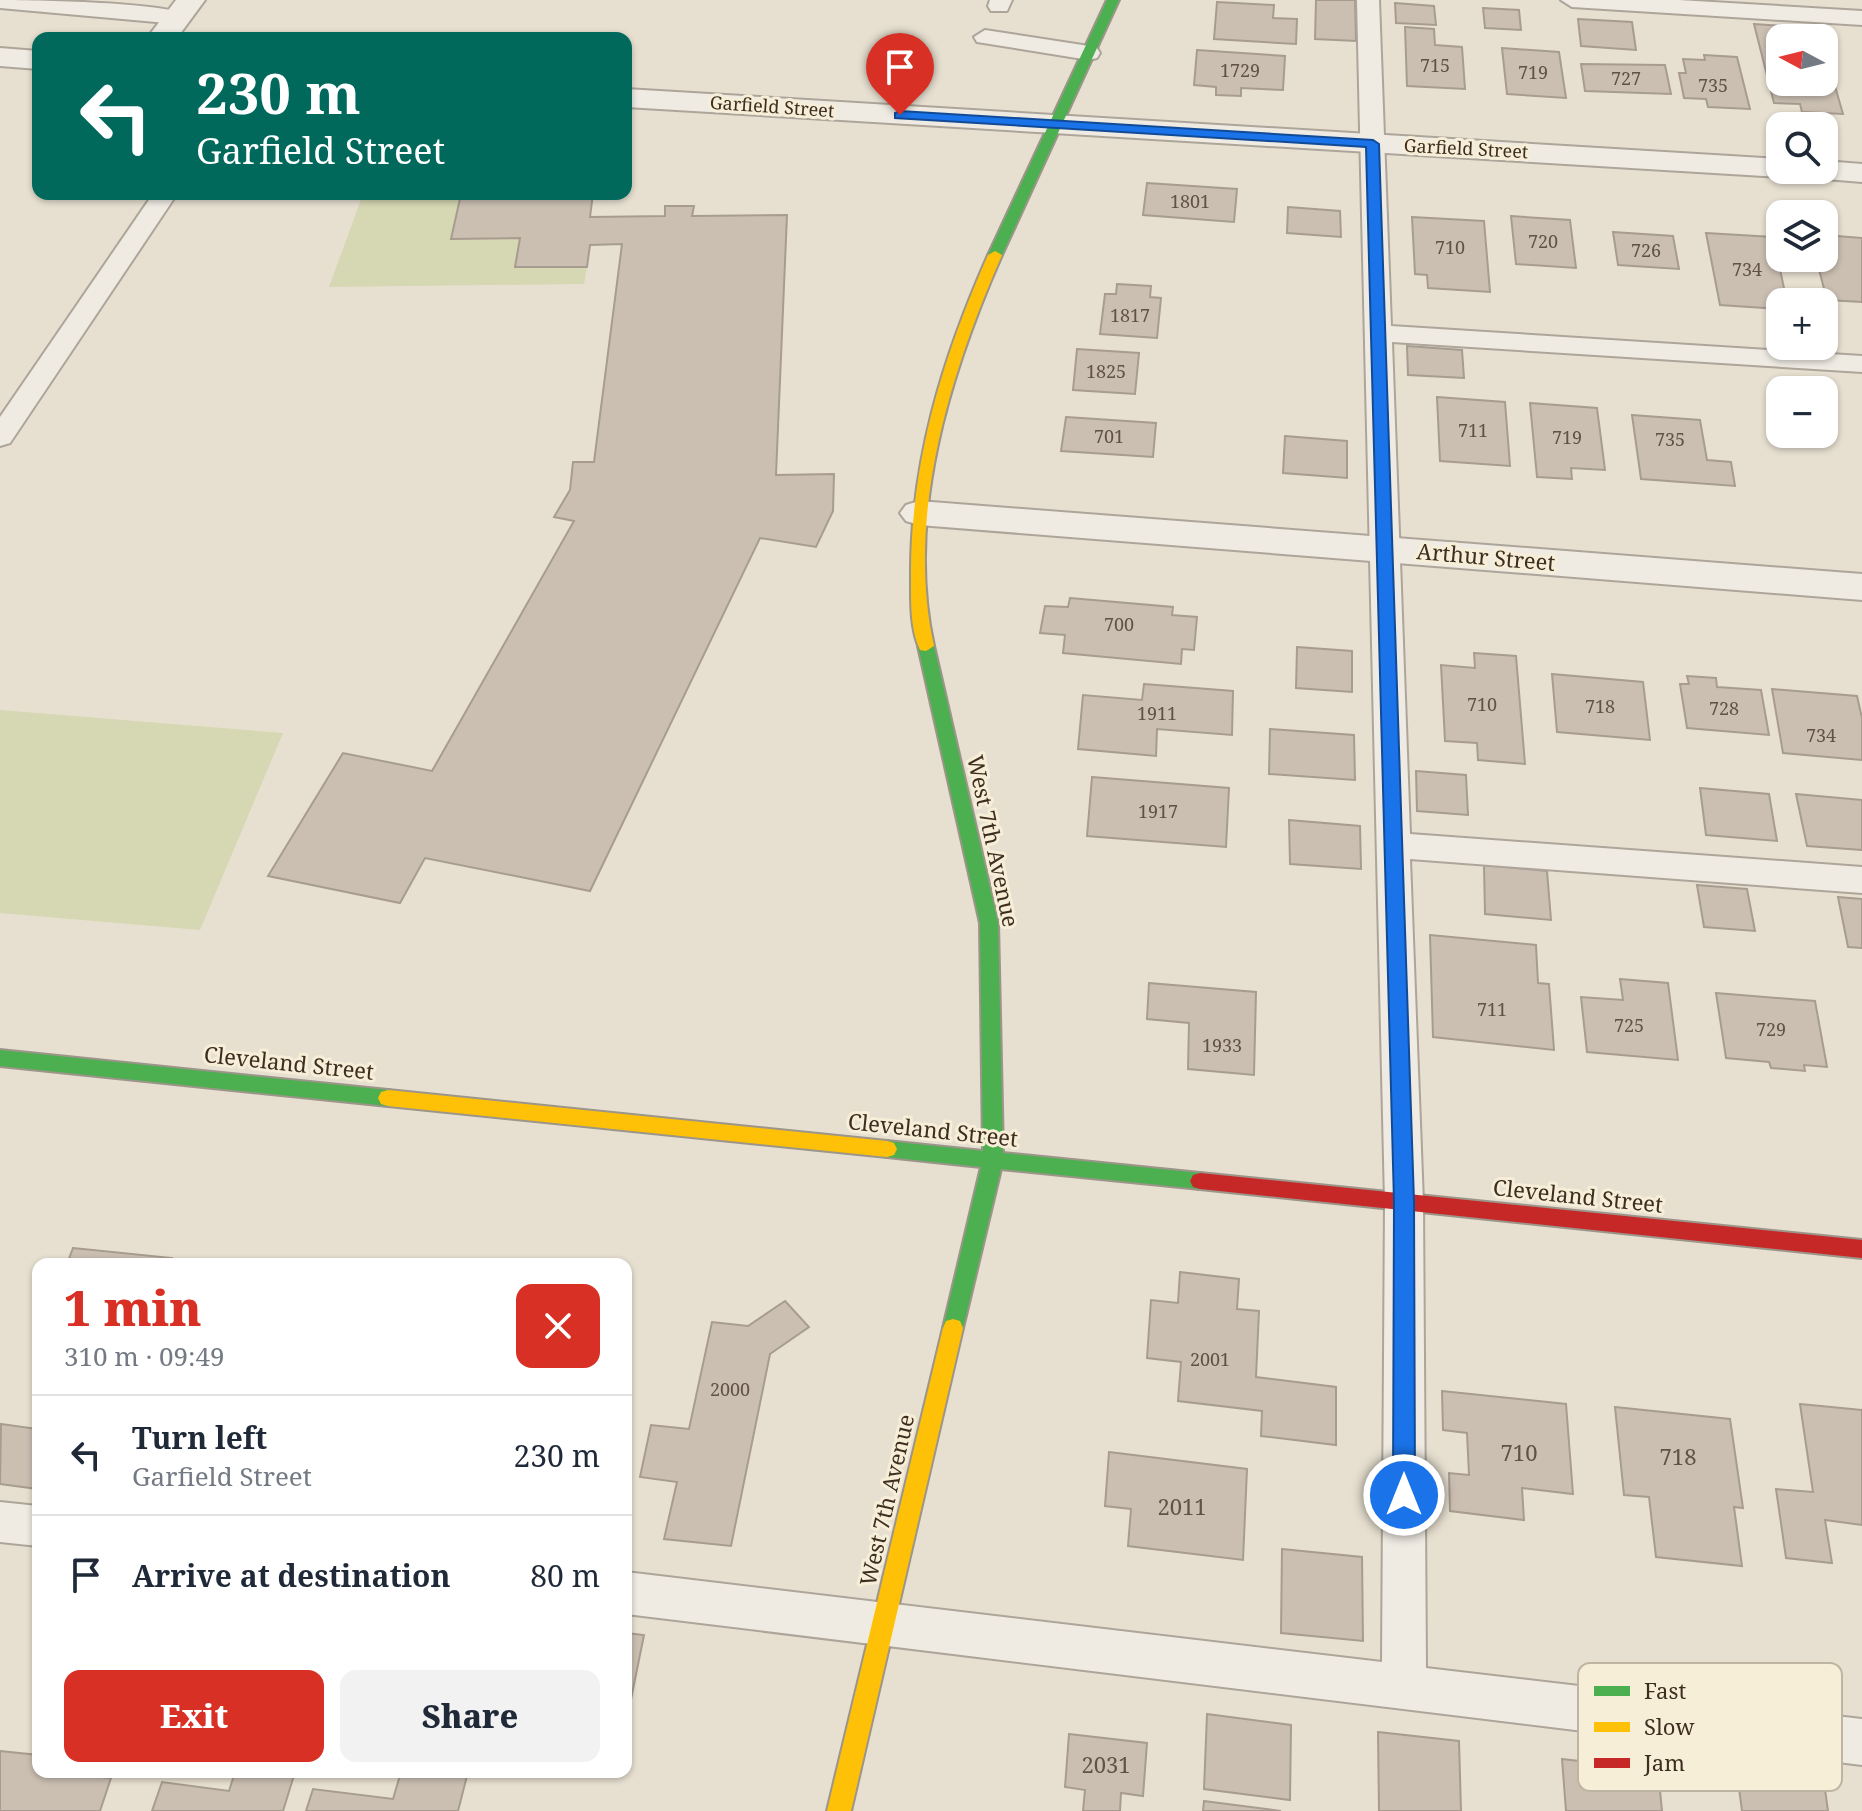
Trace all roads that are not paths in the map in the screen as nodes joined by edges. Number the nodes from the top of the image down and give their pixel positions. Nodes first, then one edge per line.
1 (1113, 0) edge
2 (1368, 0) edge
3 (1572, 0) edge
4 (0, 1) edge
5 (78, 3) edge
6 (177, 18) edge
7 (1862, 18) edge
8 (985, 37) dead end
9 (1089, 53) junction
10 (0, 57) edge
11 (32, 60) edge
12 (632, 98) edge
13 (1056, 125) junction
14 (1373, 144) junction
15 (1766, 167) edge
16 (1838, 172) edge
17 (1862, 173) edge
18 (161, 200) edge
19 (1378, 333) junction
20 (1862, 364) edge
21 (0, 437) edge
22 (919, 513) junction
23 (1384, 549) junction
24 (1862, 587) edge
25 (1393, 845) junction
26 (1862, 880) edge
27 (0, 1058) edge
28 (993, 1160) junction
29 (1404, 1202) junction
30 (1862, 1249) edge
31 (0, 1522) edge
32 (32, 1525) edge
33 (632, 1594) edge
34 (883, 1622) junction
35 (1404, 1686) junction
36 (1578, 1707) edge
37 (1842, 1740) edge
38 (1862, 1742) edge
39 (839, 1811) edge

1 - 9 street, West 7th Avenue
2 - 14 lane
3 - 7 lane
4 - 5 lane
5 - 6 lane
8 - 9 lane
9 - 13 street, West 7th Avenue
10 - 11 street
12 - 13 street, Garfield Street
13 - 14 street, Garfield Street
13 - 22 street, West 7th Avenue
14 - 15 street, Garfield Street
14 - 19 lane
16 - 17 street
18 - 21 lane
19 - 20 lane
19 - 23 lane
22 - 23 street, Arthur Street
22 - 28 street, West 7th Avenue
23 - 24 street, Arthur Street
23 - 25 lane
25 - 26 lane
25 - 29 lane
27 - 28 street, Cleveland Street
28 - 29 street, Cleveland Street
28 - 34 street, West 7th Avenue
29 - 30 street, Cleveland Street
29 - 35 lane
31 - 32 lane
33 - 34 lane
34 - 35 lane
34 - 39 street, West 7th Avenue
35 - 36 lane
37 - 38 lane

